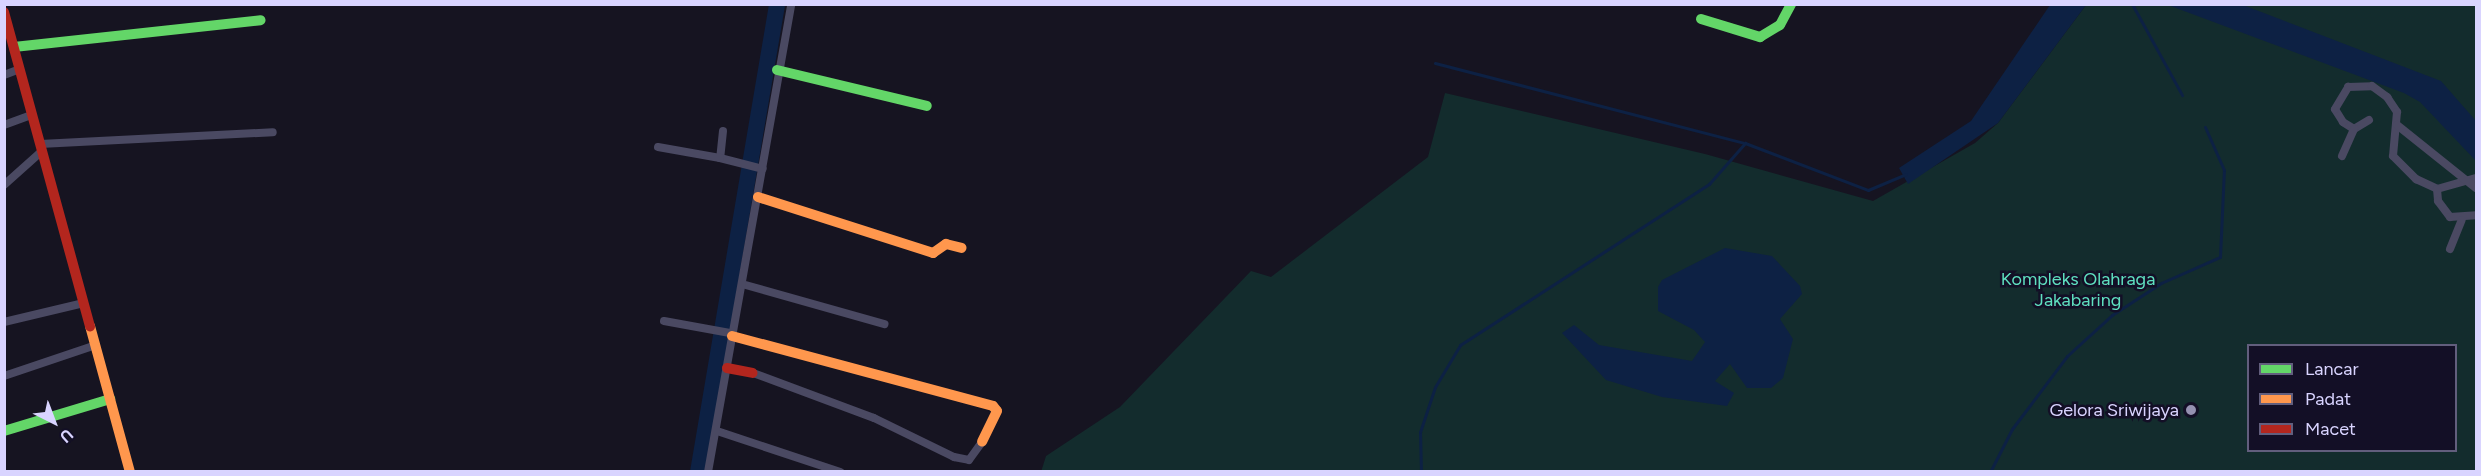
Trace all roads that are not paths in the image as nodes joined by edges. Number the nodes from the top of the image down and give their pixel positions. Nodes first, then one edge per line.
1 (791, 4) edge
2 (1791, 4) edge
3 (4, 12) edge
4 (1701, 19) dead end
5 (261, 20) dead end
6 (7, 27) edge
7 (14, 47) junction
8 (20, 69) junction
9 (777, 70) junction
10 (4, 75) edge
11 (927, 106) dead end
12 (31, 115) junction
13 (2369, 120) dead end
14 (4, 125) edge
15 (2397, 125) junction
16 (2354, 129) junction
17 (723, 131) dead end
18 (273, 132) dead end
19 (41, 147) junction
20 (658, 147) dead end
21 (2342, 156) dead end
22 (720, 159) junction
23 (764, 169) junction
24 (2472, 178) edge
25 (4, 185) edge
26 (2476, 188) edge
27 (2437, 189) junction
28 (758, 197) junction
29 (2476, 215) edge
30 (2462, 220) junction
31 (962, 248) dead end
32 (2450, 249) dead end
33 (742, 284) junction
34 (84, 303) junction
35 (664, 321) dead end
36 (4, 322) edge
37 (884, 324) dead end
38 (732, 334) junction
39 (96, 345) junction
40 (727, 368) junction
41 (748, 372) joint
42 (4, 376) edge
43 (110, 399) junction
44 (4, 431) edge
45 (717, 431) junction
46 (982, 442) joint
47 (130, 471) edge
48 (708, 471) edge
49 (840, 471) edge

1 - 9 street
2 - 4 street
3 - 6 street
5 - 7 street
6 - 7 street
7 - 8 street
8 - 10 street
8 - 12 street
9 - 11 street
9 - 23 street
12 - 14 street
12 - 19 street
13 - 16 street
15 - 16 street
15 - 24 street
15 - 27 street
16 - 21 street
17 - 22 street
18 - 19 street
19 - 25 street
19 - 34 street
20 - 22 street
22 - 23 street
23 - 28 street
24 - 26 street
24 - 27 street
27 - 30 street
28 - 31 street
28 - 33 street
29 - 30 street
30 - 32 street
33 - 37 street
33 - 38 street
34 - 36 street
34 - 39 street
35 - 38 street
38 - 40 street
38 - 46 street
39 - 42 street
39 - 43 street
40 - 41 street
40 - 45 street
41 - 46 street
43 - 44 street
43 - 47 street
45 - 48 street
45 - 49 street

